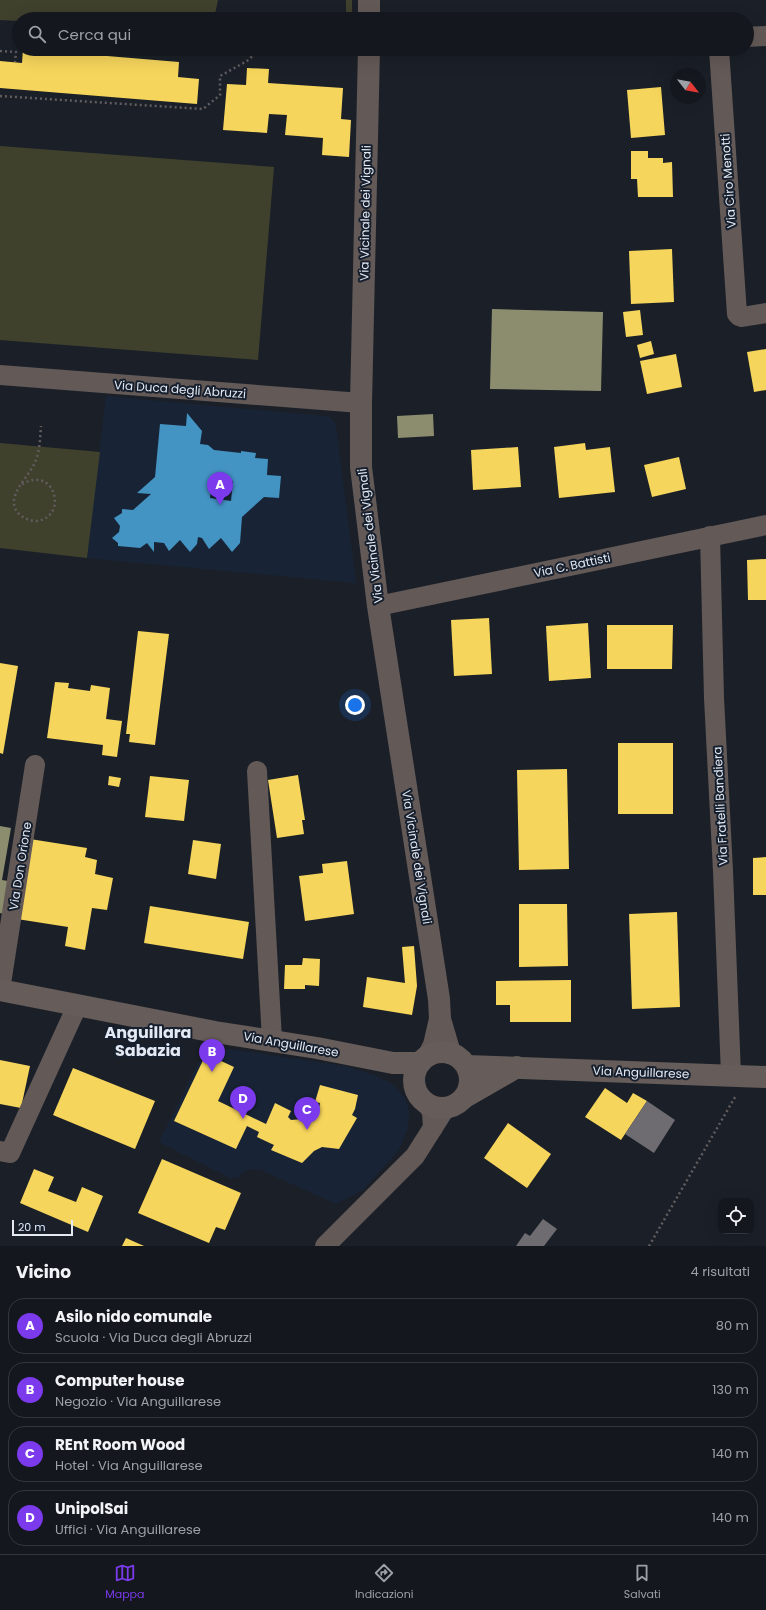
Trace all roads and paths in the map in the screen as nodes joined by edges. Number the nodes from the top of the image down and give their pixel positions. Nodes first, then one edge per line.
1 (369, 0) edge
2 (369, 12) edge
3 (766, 36) edge
4 (754, 37) edge
5 (0, 51) edge
6 (12, 52) edge
7 (16, 56) edge
8 (252, 56) edge
9 (369, 56) edge
10 (719, 56) edge
11 (15, 62) dead end
12 (0, 96) edge
13 (766, 312) edge
14 (0, 375) edge
15 (361, 403) junction
16 (41, 426) dead end
17 (22, 484) junction
18 (766, 525) edge
19 (710, 536) junction
20 (378, 606) junction
21 (35, 765) dead end
22 (257, 771) dead end
23 (0, 990) edge
24 (77, 1006) junction
25 (440, 1019) junction
26 (272, 1040) junction
27 (450, 1053) junction
28 (425, 1059) junction
29 (393, 1063) junction
30 (467, 1066) junction
31 (517, 1068) junction
32 (748, 1076) edge
33 (415, 1083) junction
34 (445, 1102) junction
35 (0, 1151) edge
36 (325, 1246) edge
37 (649, 1246) edge

1 - 2 street
3 - 4 street
5 - 6 path
7 - 11 path
8 - 12 path
9 - 15 street, Via Vicinale dei Vignali
10 - 13 street, Via Ciro Menotti
14 - 15 street, Via Duca degli Abruzzi
15 - 20 street, Via Vicinale dei Vignali
16 - 17 path
17 - 17 path
18 - 19 street, Via C. Battisti
19 - 20 street, Via C. Battisti
19 - 32 street, Via Fratelli Bandiera
20 - 25 street, Via Vicinale dei Vignali
21 - 23 street, Via Don Orione
22 - 26 street
23 - 24 main road, Via Anguillarese
24 - 26 main road, Via Anguillarese
24 - 35 street
25 - 27 street, Via Vicinale dei Vignali
25 - 28 street, Via Vicinale dei Vignali
26 - 29 main road, Via Anguillarese
27 - 28 main road, Via Anguillarese
27 - 30 main road
28 - 29 main road, Via Anguillarese
28 - 33 main road
29 - 33 main road
30 - 31 main road, Via Anguillarese
30 - 34 main road
31 - 32 main road, Via Anguillarese
31 - 34 main road
32 - 37 path
33 - 34 main road
34 - 36 street

